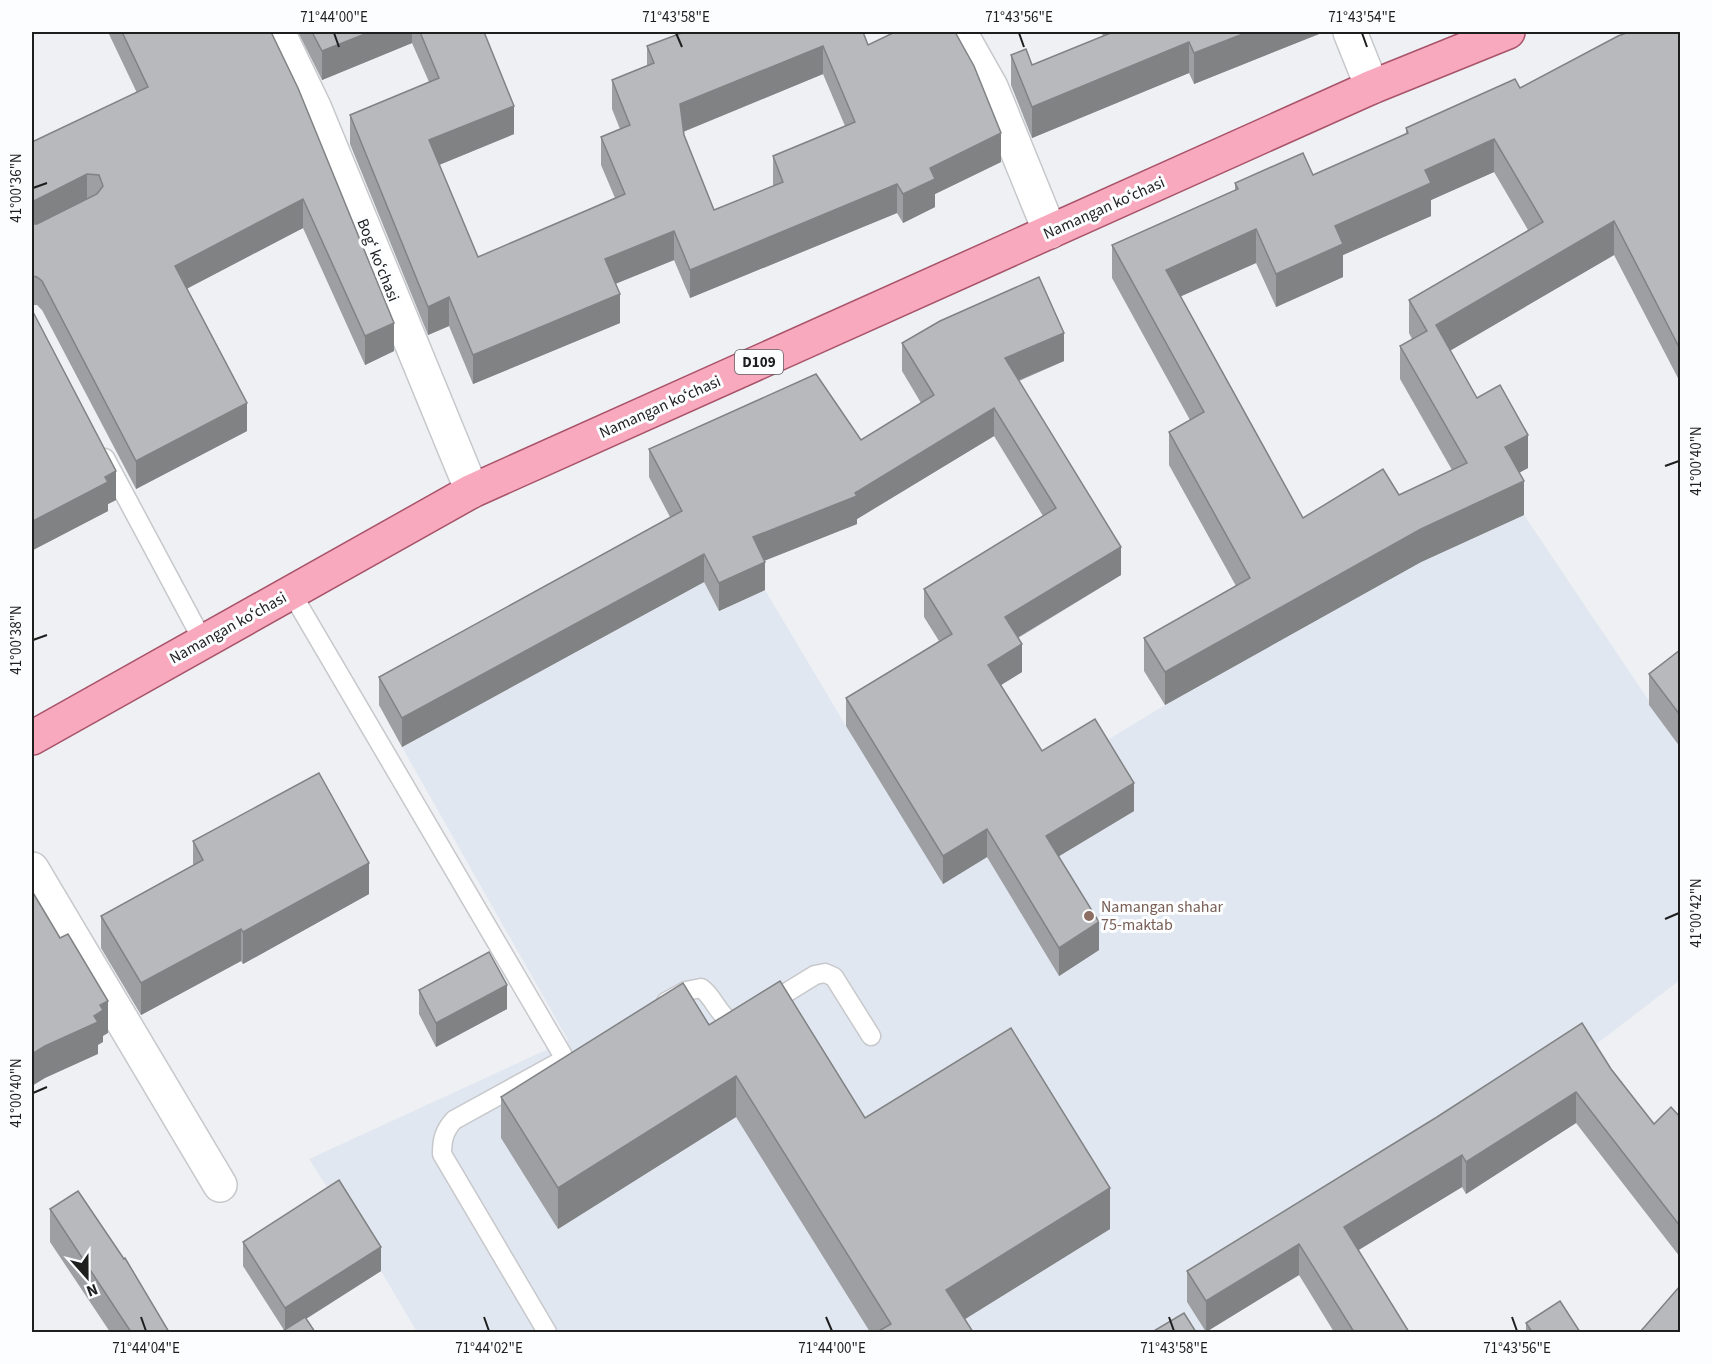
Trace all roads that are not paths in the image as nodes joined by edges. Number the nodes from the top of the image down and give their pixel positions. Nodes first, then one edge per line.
1 (278, 32) edge
2 (960, 32) edge
3 (1350, 32) edge
4 (1508, 32) edge
5 (1372, 87) junction
6 (1050, 232) junction
7 (97, 443) edge
8 (472, 491) junction
9 (291, 592) junction
10 (203, 641) junction
11 (32, 738) edge
12 (32, 869) edge
13 (645, 1014) edge
14 (871, 1036) dead end
15 (585, 1047) edge
16 (565, 1059) junction
17 (220, 1185) dead end
18 (547, 1332) edge

1 - 8 street, Bogʻ koʻchasi
2 - 6 street
3 - 5 street
4 - 5 main road, Namangan koʻchasi / D109
5 - 6 main road, Namangan koʻchasi / D109
6 - 8 main road, Namangan koʻchasi / D109
7 - 10 lane
8 - 9 main road, Namangan koʻchasi / D109
9 - 10 main road, Namangan koʻchasi / D109
9 - 16 lane
10 - 11 main road, Namangan koʻchasi / D109
12 - 17 street
13 - 14 lane
15 - 16 lane
16 - 18 lane

